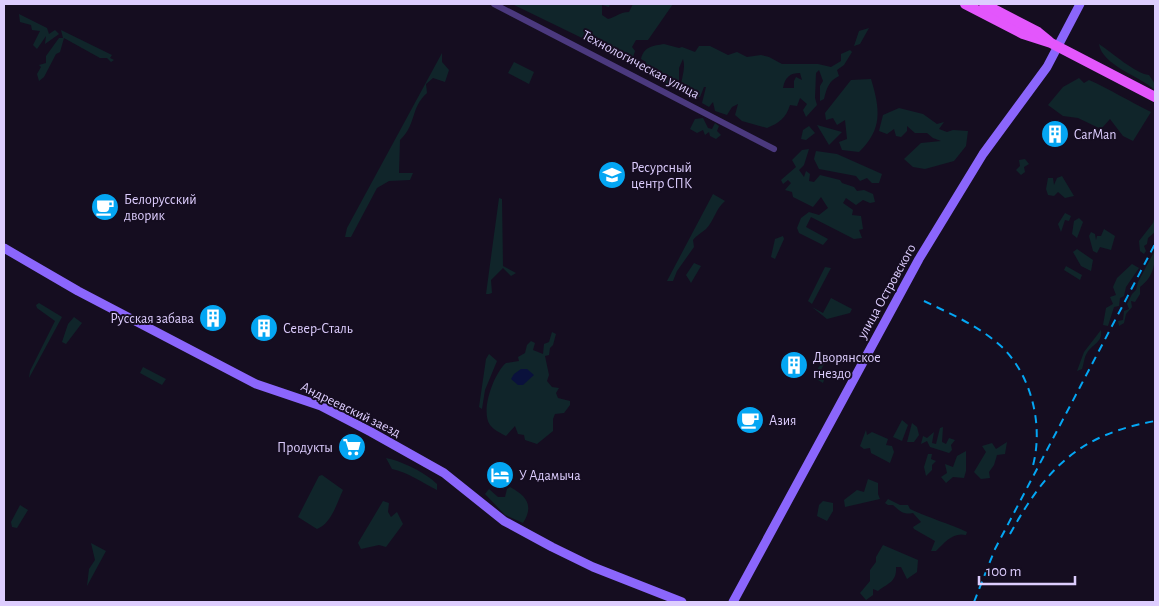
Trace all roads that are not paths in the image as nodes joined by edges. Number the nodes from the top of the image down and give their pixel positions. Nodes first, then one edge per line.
1 (494, 4) edge
2 (966, 4) edge
3 (984, 4) edge
4 (1080, 4) edge
5 (1055, 45) junction
6 (1155, 98) edge
7 (774, 149) dead end
8 (4, 248) edge
9 (682, 602) edge
10 (733, 602) edge

1 - 7 street, Технологическая улица
2 - 5 main road
3 - 5 main road
4 - 5 street, улица Островского
5 - 6 main road
5 - 10 street, улица Островского
8 - 9 street, Андреевский заезд

